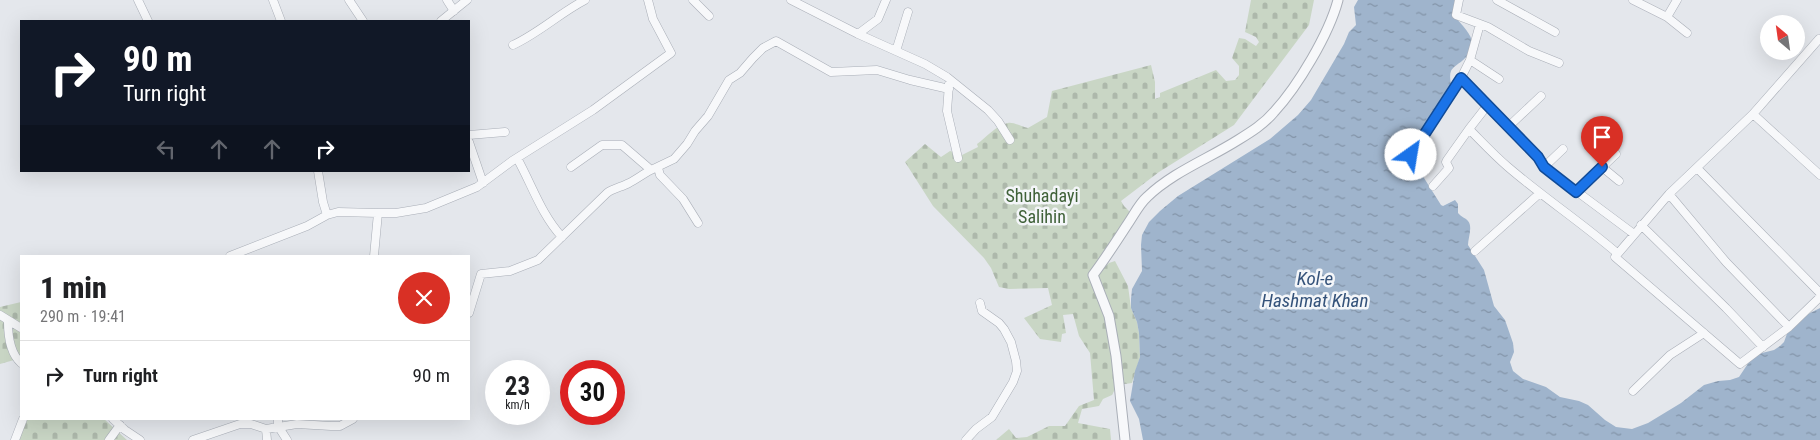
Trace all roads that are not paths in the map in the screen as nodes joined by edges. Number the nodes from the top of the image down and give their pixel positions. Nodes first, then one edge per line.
1 (138, 0) edge
2 (273, 0) edge
3 (348, 0) edge
4 (447, 0) edge
5 (467, 0) edge
6 (585, 0) edge
7 (648, 0) edge
8 (693, 0) edge
9 (791, 0) edge
10 (886, 0) edge
11 (1338, 0) edge
12 (1459, 0) edge
13 (1497, 0) edge
14 (1633, 0) edge
15 (1677, 0) edge
16 (454, 11) junction
17 (908, 12) dead end
18 (709, 16) dead end
19 (1667, 18) junction
20 (148, 20) edge
21 (281, 20) edge
22 (362, 20) edge
23 (442, 20) edge
24 (1480, 24) junction
25 (1555, 32) dead end
26 (858, 34) junction
27 (1687, 34) dead end
28 (1820, 40) edge
29 (513, 45) dead end
30 (896, 51) junction
31 (1470, 60) junction
32 (1560, 63) dead end
33 (949, 78) junction
34 (1461, 78) junction
35 (1499, 79) dead end
36 (949, 89) junction
37 (1541, 96) dead end
38 (1487, 106) junction
39 (1753, 114) junction
40 (1508, 126) junction
41 (1469, 129) junction
42 (505, 132) dead end
43 (470, 135) edge
44 (1010, 140) dead end
45 (470, 145) edge
46 (1563, 149) dead end
47 (1616, 154) dead end
48 (1411, 155) dead end
49 (517, 158) junction
50 (958, 158) dead end
51 (572, 167) dead end
52 (1544, 167) junction
53 (1602, 167) junction
54 (1697, 168) junction
55 (655, 169) junction
56 (318, 172) edge
57 (1820, 175) edge
58 (1619, 182) dead end
59 (483, 183) junction
60 (1433, 186) dead end
61 (1576, 192) junction
62 (1540, 193) junction
63 (1669, 194) junction
64 (378, 213) junction
65 (327, 215) junction
66 (698, 223) dead end
67 (1641, 226) junction
68 (1634, 234) junction
69 (562, 238) junction
70 (1475, 250) dead end
71 (1617, 253) junction
72 (233, 255) edge
73 (374, 255) edge
74 (1820, 293) edge
75 (1820, 297) edge
76 (980, 303) dead end
77 (470, 310) edge
78 (0, 315) edge
79 (8, 322) junction
80 (1789, 327) junction
81 (20, 328) edge
82 (1704, 333) junction
83 (1763, 347) junction
84 (20, 361) edge
85 (1633, 391) dead end
86 (23, 420) edge
87 (115, 420) edge
88 (352, 420) edge
89 (297, 421) edge
90 (278, 422) edge
91 (120, 425) junction
92 (266, 429) junction
93 (15, 440) edge
94 (109, 440) edge
95 (140, 440) edge
96 (193, 440) edge
97 (267, 440) edge
98 (287, 440) edge
99 (966, 440) edge
100 (1125, 440) edge

1 - 20 street
2 - 21 street
3 - 22 street
4 - 16 street
5 - 16 street
6 - 29 street
7 - 49 street
8 - 18 street
9 - 26 street
10 - 26 street
11 - 100 street
12 - 24 street
13 - 25 street
14 - 19 street
15 - 19 street
16 - 23 street
17 - 30 street
19 - 27 street
24 - 31 street
24 - 32 street
26 - 30 street
28 - 39 street
30 - 33 street
31 - 34 street
31 - 35 street
33 - 36 street
33 - 44 street
34 - 38 street
34 - 48 street
36 - 50 street
36 - 55 street
37 - 40 street
38 - 40 street
38 - 41 street
39 - 54 street
39 - 57 street
40 - 52 street
41 - 60 street
41 - 62 street
42 - 43 street
45 - 59 street
46 - 52 street
47 - 53 street
49 - 59 street
49 - 69 street
51 - 55 street
52 - 61 street
53 - 58 street
53 - 61 street
54 - 63 street
54 - 74 street
55 - 66 street
55 - 69 street
56 - 65 street
59 - 64 street
61 - 68 street
62 - 70 street
62 - 71 street
63 - 67 street
63 - 80 street
64 - 65 street
64 - 73 street
65 - 72 street
67 - 68 street
67 - 83 street
68 - 71 street
69 - 77 street
71 - 82 street
75 - 80 street
76 - 99 street
78 - 79 street
79 - 81 street
79 - 84 street
80 - 83 street
82 - 83 street
82 - 85 street
86 - 93 street
87 - 91 street
88 - 89 street
89 - 90 street
90 - 92 street
90 - 98 street
91 - 94 street
91 - 95 street
92 - 96 street
92 - 97 street

